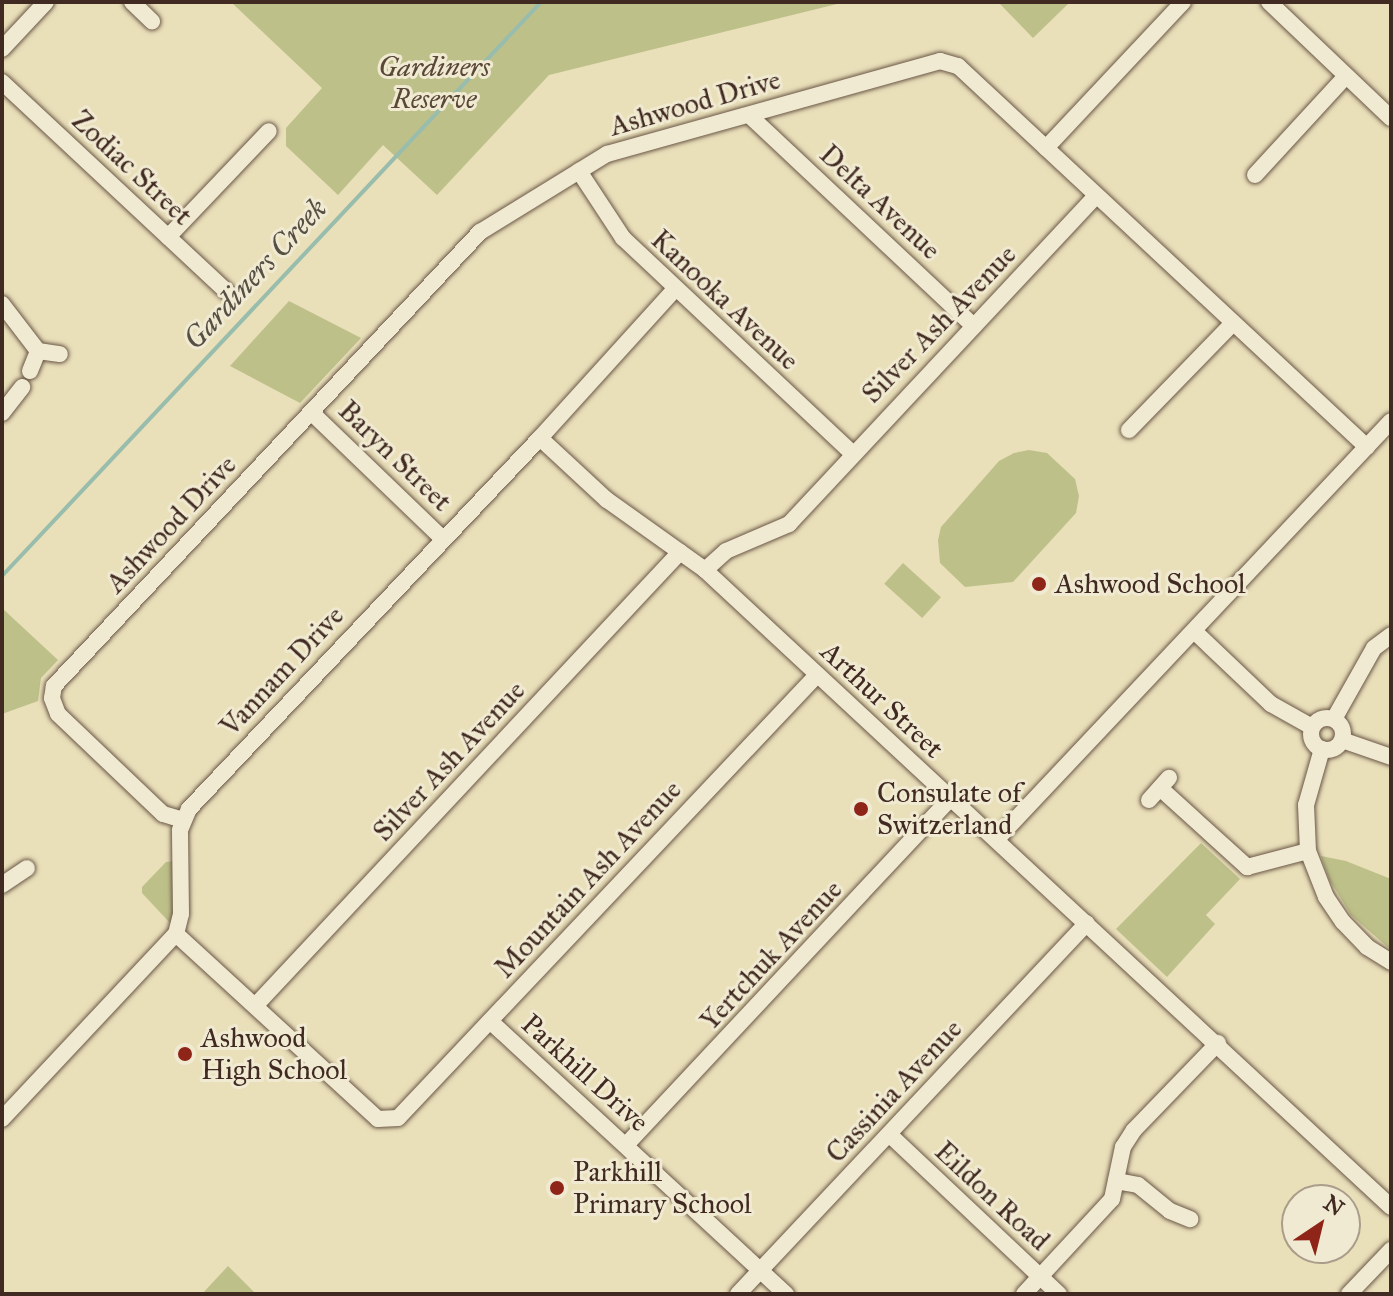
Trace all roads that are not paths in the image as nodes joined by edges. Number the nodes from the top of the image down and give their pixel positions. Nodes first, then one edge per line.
1 (46, 2) edge
2 (132, 2) edge
3 (1183, 2) edge
4 (1269, 2) edge
5 (152, 21) dead end
6 (2, 49) edge
7 (1346, 76) junction
8 (2, 82) edge
9 (750, 116) junction
10 (1391, 118) edge
11 (269, 131) dead end
12 (1046, 148) junction
13 (579, 171) junction
14 (1255, 175) dead end
15 (1096, 196) junction
16 (168, 237) junction
17 (674, 290) junction
18 (227, 292) dead end
19 (2, 304) edge
20 (1232, 324) junction
21 (974, 326) junction
22 (38, 351) junction
23 (60, 354) dead end
24 (30, 371) dead end
25 (22, 387) dead end
26 (311, 412) junction
27 (2, 413) edge
28 (1391, 421) edge
29 (1129, 430) dead end
30 (540, 438) junction
31 (1367, 447) junction
32 (852, 453) junction
33 (442, 538) junction
34 (680, 552) junction
35 (705, 570) junction
36 (1194, 631) junction
37 (1391, 635) edge
38 (817, 675) junction
39 (1334, 719) junction
40 (1312, 727) junction
41 (1342, 740) junction
42 (1322, 749) junction
43 (1391, 757) edge
44 (1159, 789) dead end
45 (951, 798) junction
46 (183, 820) junction
47 (997, 839) junction
48 (1308, 851) junction
49 (27, 868) dead end
50 (2, 884) edge
51 (1087, 923) junction
52 (176, 934) junction
53 (1391, 962) edge
54 (255, 1006) junction
55 (490, 1021) junction
56 (1218, 1043) junction
57 (2, 1119) edge
58 (890, 1135) junction
59 (626, 1145) junction
60 (1116, 1181) junction
61 (1391, 1207) edge
62 (1190, 1219) dead end
63 (1391, 1250) edge
64 (760, 1270) junction
65 (1041, 1276) junction
66 (738, 1294) edge
67 (786, 1294) edge
68 (1024, 1294) edge
69 (1059, 1294) edge
70 (1349, 1294) edge

1 - 6 street
2 - 5 street
3 - 12 street
4 - 7 street
7 - 10 street
7 - 14 street
8 - 16 street, Zodiac Street
9 - 12 street, Ashwood Drive
9 - 13 street, Ashwood Drive
9 - 21 street, Delta Avenue
11 - 16 street
12 - 15 street, Ashwood Drive
13 - 17 street, Kanooka Avenue
13 - 26 street, Ashwood Drive
15 - 20 street, Ashwood Drive
15 - 21 street, Silver Ash Avenue
16 - 18 street, Zodiac Street
17 - 30 street, Vannam Drive
17 - 32 street, Kanooka Avenue
19 - 22 street
20 - 29 street
20 - 31 street, Ashwood Drive
21 - 32 street, Silver Ash Avenue
22 - 23 street
22 - 24 street
25 - 27 street
26 - 33 street, Baryn Street
26 - 46 street, Ashwood Drive
28 - 31 street
30 - 33 street, Vannam Drive
30 - 34 street, Arthur Street
31 - 36 street
32 - 35 street, Silver Ash Avenue
33 - 46 street, Vannam Drive
34 - 35 street, Arthur Street
34 - 54 street, Silver Ash Avenue
35 - 38 street, Arthur Street
36 - 40 street
36 - 47 street
37 - 39 street
38 - 45 street, Arthur Street
38 - 55 street, Mountain Ash Avenue
39 - 40 street
39 - 41 street
40 - 42 street
41 - 42 street
41 - 43 street
42 - 48 street
44 - 48 street
45 - 47 street, Arthur Street
45 - 59 street, Yertchuk Avenue
46 - 52 street
47 - 51 street, Arthur Street
48 - 53 street
49 - 50 street
51 - 56 street, Arthur Street
51 - 58 street, Cassinia Avenue
52 - 54 street
52 - 57 street
54 - 55 street, Mountain Ash Avenue
55 - 59 street, Parkhill Drive
56 - 60 street
56 - 61 street, Arthur Street
58 - 64 street, Cassinia Avenue
58 - 65 street, Eildon Road
59 - 64 street, Parkhill Drive
60 - 62 street
60 - 65 street
63 - 70 street
64 - 66 street, Cassinia Avenue
64 - 67 street, Parkhill Drive
65 - 68 street
65 - 69 street, Eildon Road

